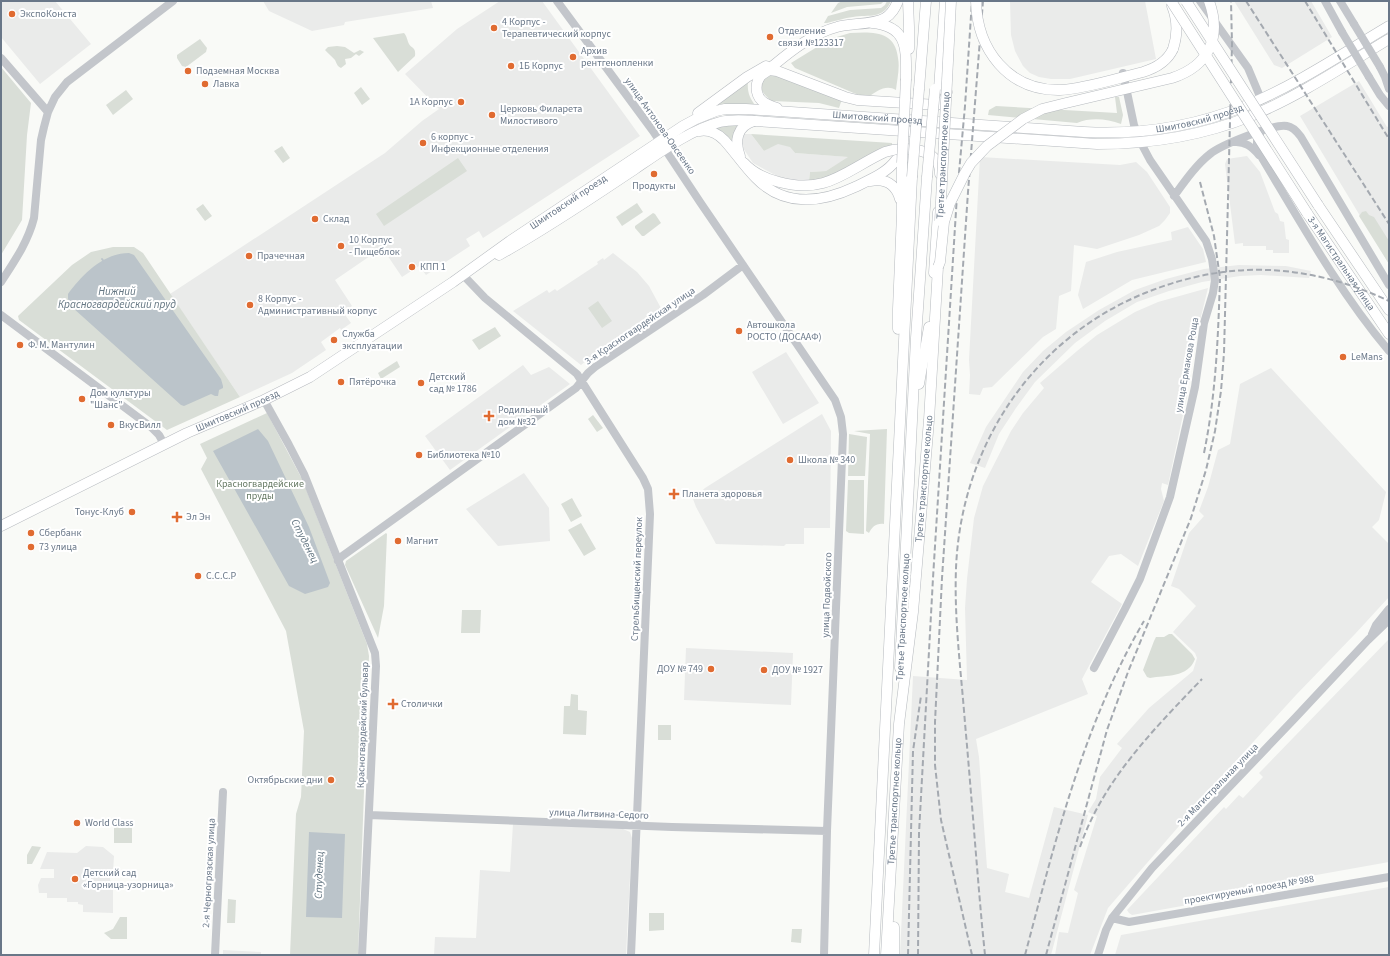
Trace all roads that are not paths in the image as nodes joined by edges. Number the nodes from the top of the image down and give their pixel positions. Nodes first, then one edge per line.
1 (173, 1) edge
2 (556, 1) edge
3 (898, 1) edge
4 (908, 1) edge
5 (926, 1) edge
6 (940, 1) edge
7 (945, 1) edge
8 (952, 1) edge
9 (976, 1) edge
10 (1170, 1) edge
11 (1186, 1) edge
12 (1200, 1) edge
13 (1209, 1) edge
14 (1337, 1) edge
15 (1340, 1) edge
16 (1326, 4) edge
17 (858, 23) junction
18 (1389, 26) edge
19 (1389, 39) edge
20 (783, 57) junction
21 (1, 58) edge
22 (1123, 73) dead end
23 (763, 74) junction
24 (906, 79) junction
25 (937, 89) junction
26 (1389, 89) edge
27 (1261, 99) junction
28 (1389, 106) edge
29 (48, 112) junction
30 (786, 112) junction
31 (756, 121) junction
32 (1266, 130) junction
33 (695, 132) junction
34 (1136, 132) junction
35 (1141, 143) junction
36 (1229, 143) junction
37 (662, 145) junction
38 (1262, 158) junction
39 (743, 161) junction
40 (899, 162) junction
41 (859, 185) junction
42 (1174, 196) junction
43 (902, 214) junction
44 (743, 265) junction
45 (938, 267) junction
46 (463, 275) junction
47 (1, 282) edge
48 (1389, 285) edge
49 (1389, 310) edge
50 (1, 315) edge
51 (1389, 334) edge
52 (1389, 351) edge
53 (582, 381) junction
54 (902, 381) junction
55 (264, 400) junction
56 (913, 414) junction
57 (164, 444) junction
58 (1, 526) edge
59 (338, 561) junction
60 (1389, 608) edge
61 (1389, 620) edge
62 (1389, 625) edge
63 (1369, 639) junction
64 (1094, 668) dead end
65 (899, 724) junction
66 (223, 792) dead end
67 (369, 815) junction
68 (636, 826) junction
69 (828, 831) junction
70 (892, 853) junction
71 (1389, 877) edge
72 (1112, 918) junction
73 (215, 955) edge
74 (362, 955) edge
75 (631, 955) edge
76 (824, 955) edge
77 (874, 955) edge
78 (886, 955) edge
79 (894, 955) edge
80 (1098, 955) edge

1 - 29 street
2 - 37 street, улица Антонова-Овсеенко
3 - 17 main road
4 - 24 main road
5 - 54 main road, Третье транспортное кольцо, bridge
6 - 25 main road
7 - 25 main road
8 - 23 main road
8 - 45 main road, Третье транспортное кольцо, bridge
9 - 10 main road, bridge
10 - 51 main road, 3-я Магистральная улица, bridge
11 - 49 main road, 3-я Магистральная улица, bridge
12 - 27 street
13 - 45 main road, bridge
14 - 16 street
15 - 26 street, bridge
16 - 28 street, bridge
17 - 20 main road
17 - 24 main road
18 - 27 main road, Шмитовский проезд
19 - 35 main road, Шмитовский проезд
20 - 23 main road
20 - 37 main road
21 - 29 street
22 - 34 street, улица Ермакова Роща
23 - 30 main road
24 - 40 main road, bridge
25 - 56 main road, bridge
27 - 34 main road, Шмитовский проезд
29 - 47 street
30 - 34 main road, Шмитовский проезд
30 - 37 main road, Шмитовский проезд
31 - 33 main road, Шмитовский проезд
31 - 35 main road, Шмитовский проезд
31 - 39 main road
32 - 36 street
32 - 38 street
32 - 48 street
33 - 37 main road, Шмитовский проезд
33 - 39 main road
34 - 35 street, улица Ермакова Роща
35 - 42 street, улица Ермакова Роща
36 - 38 street
36 - 42 street
37 - 44 street, улица Антонова-Овсеенко
37 - 46 main road, Шмитовский проезд
38 - 52 street
39 - 41 main road
39 - 56 main road
40 - 41 main road
40 - 43 main road
41 - 43 main road
42 - 64 street, улица Ермакова Роща
43 - 54 main road
44 - 53 street, 3-я Красногвардейская улица
44 - 69 street, улица Подвойского
45 - 65 main road, Третье транспортное кольцо
46 - 53 street, Стрельбищенский переулок
46 - 55 main road, Шмитовский проезд
50 - 57 street
53 - 59 street, 3-я Красногвардейская улица
53 - 68 street, Стрельбищенский переулок
54 - 77 main road, Третье транспортное кольцо
55 - 57 main road, Шмитовский проезд
55 - 59 street, Красногвардейский бульвар
56 - 65 main road, Третье Транспортное кольцо
57 - 58 main road, Шмитовский проезд
59 - 67 street, Красногвардейский бульвар
60 - 63 street, 2-я Магистральная улица
61 - 63 street, 2-я Магистральная улица
62 - 63 street
63 - 72 street, 2-я Магистральная улица
65 - 70 main road, Третье транспортное кольцо
66 - 73 street, 2-я Черногрязская улица
67 - 68 street, улица Литвина-Седого
67 - 74 street, Красногвардейский бульвар
68 - 69 street, улица Литвина-Седого
68 - 75 street, Стрельбищенский переулок
69 - 76 street, улица Подвойского
70 - 78 main road, Третье транспортное кольцо
70 - 79 main road
71 - 72 street, проектируемый проезд № 988
72 - 80 street, 2-я Магистральная улица

